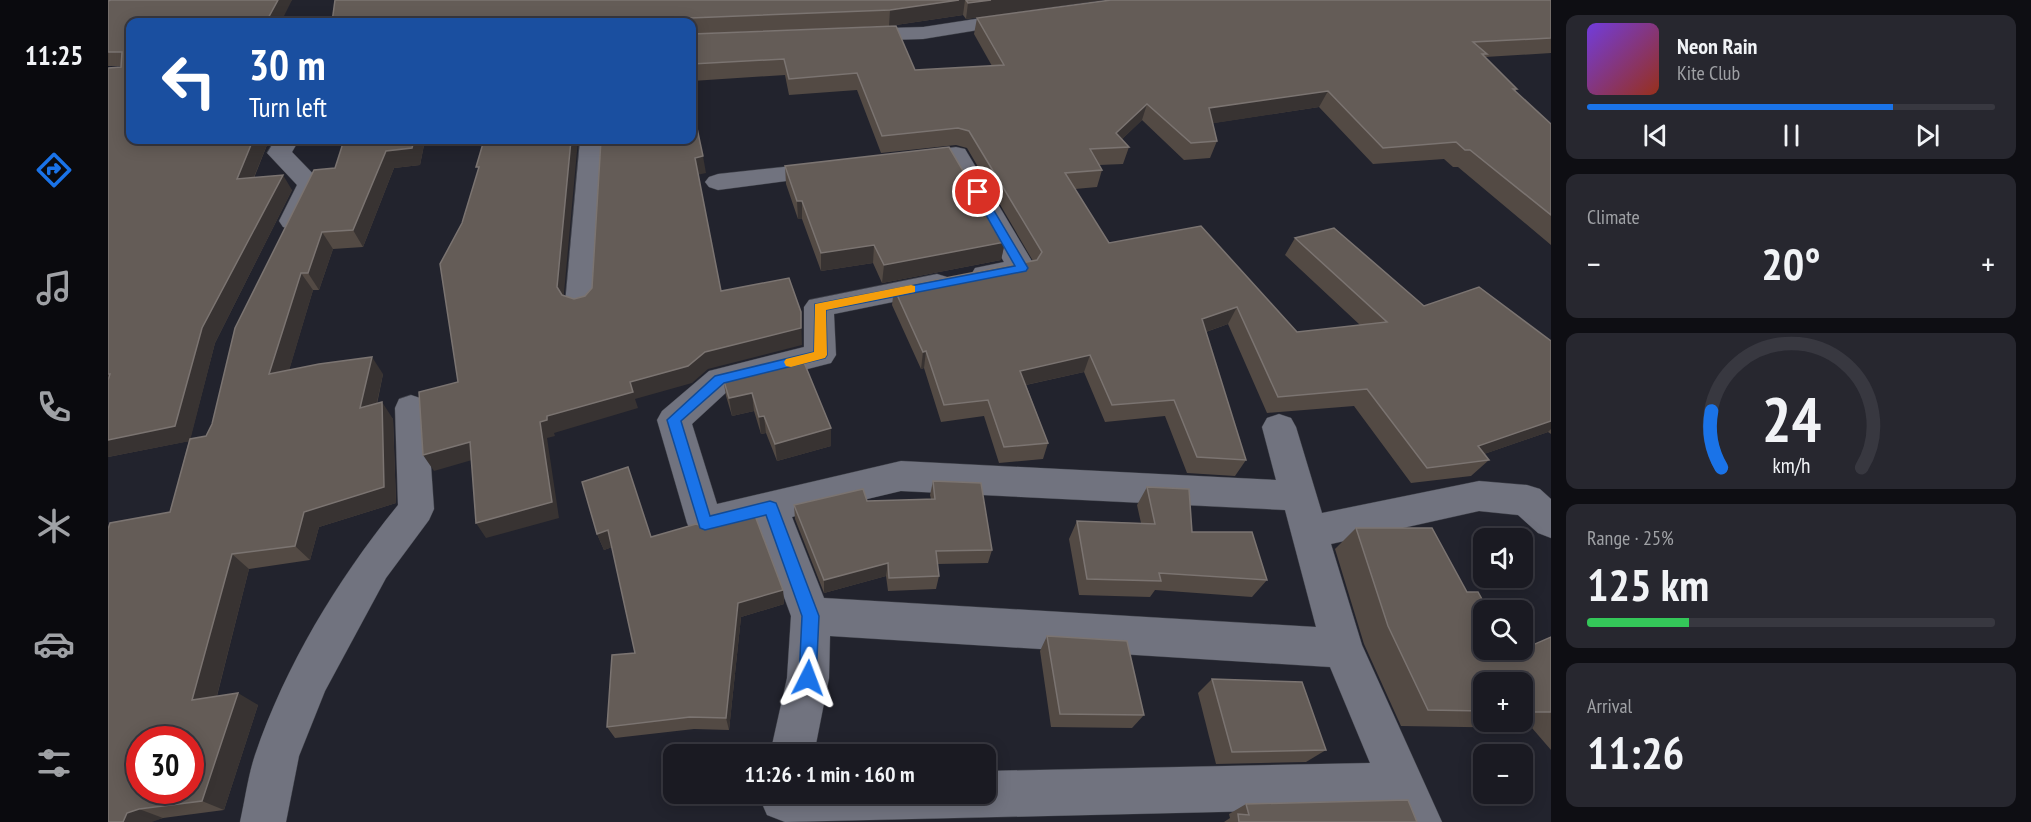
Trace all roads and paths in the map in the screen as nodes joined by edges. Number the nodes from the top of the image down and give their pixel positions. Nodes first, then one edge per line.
1 (1038, 16) edge
2 (838, 36) edge
3 (284, 144) edge
4 (592, 144) edge
5 (718, 182) dead end
6 (279, 248) edge
7 (580, 304) edge
8 (411, 408) dead end
9 (1280, 427) dead end
10 (770, 508) junction
11 (1305, 514) junction
12 (1551, 522) edge
13 (811, 616) junction
14 (1341, 648) junction
15 (794, 744) edge
16 (1410, 803) edge
17 (782, 805) edge
18 (263, 822) edge

1 - 2 street
3 - 6 street
4 - 7 street
5 - 10 street
8 - 18 street
9 - 11 street
10 - 11 street
10 - 13 street
11 - 12 street
11 - 14 street
13 - 14 street
13 - 15 street
14 - 16 street
16 - 17 street

